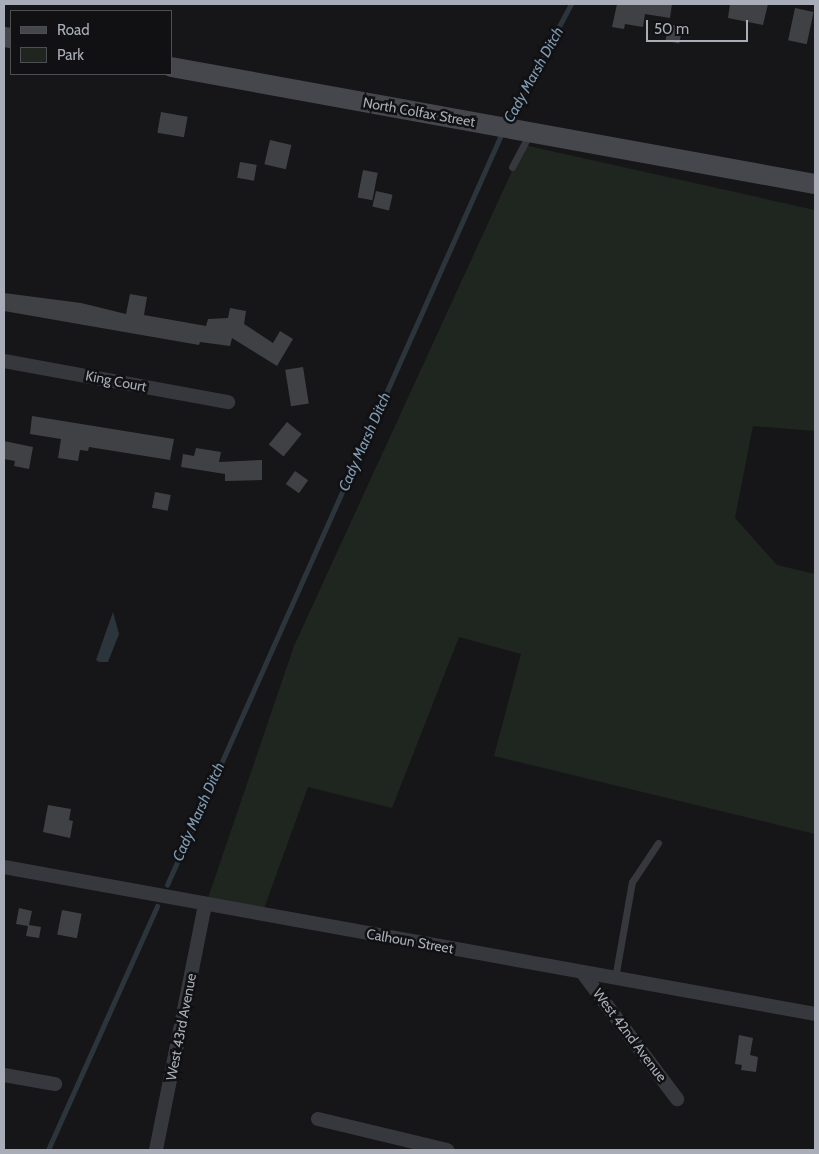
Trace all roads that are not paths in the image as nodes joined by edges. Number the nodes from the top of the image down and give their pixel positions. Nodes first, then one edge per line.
1 (172, 67) edge
2 (534, 138) junction
3 (512, 168) dead end
4 (815, 184) edge
5 (4, 360) edge
6 (228, 402) dead end
7 (658, 843) dead end
8 (4, 867) edge
9 (206, 904) junction
10 (582, 972) junction
11 (615, 978) junction
12 (815, 1014) edge
13 (4, 1075) edge
14 (55, 1084) dead end
15 (677, 1099) dead end
16 (318, 1120) dead end
17 (156, 1150) edge
18 (447, 1150) edge

1 - 2 street, North Colfax Street
2 - 3 lane
2 - 4 street, North Colfax Street
5 - 6 street, King Court
7 - 11 lane
8 - 9 street, Calhoun Street
9 - 10 street, Calhoun Street
9 - 17 street, West 43rd Avenue
10 - 11 street, Calhoun Street
10 - 15 street, West 42nd Avenue
11 - 12 street, Calhoun Street
13 - 14 street
16 - 18 street

